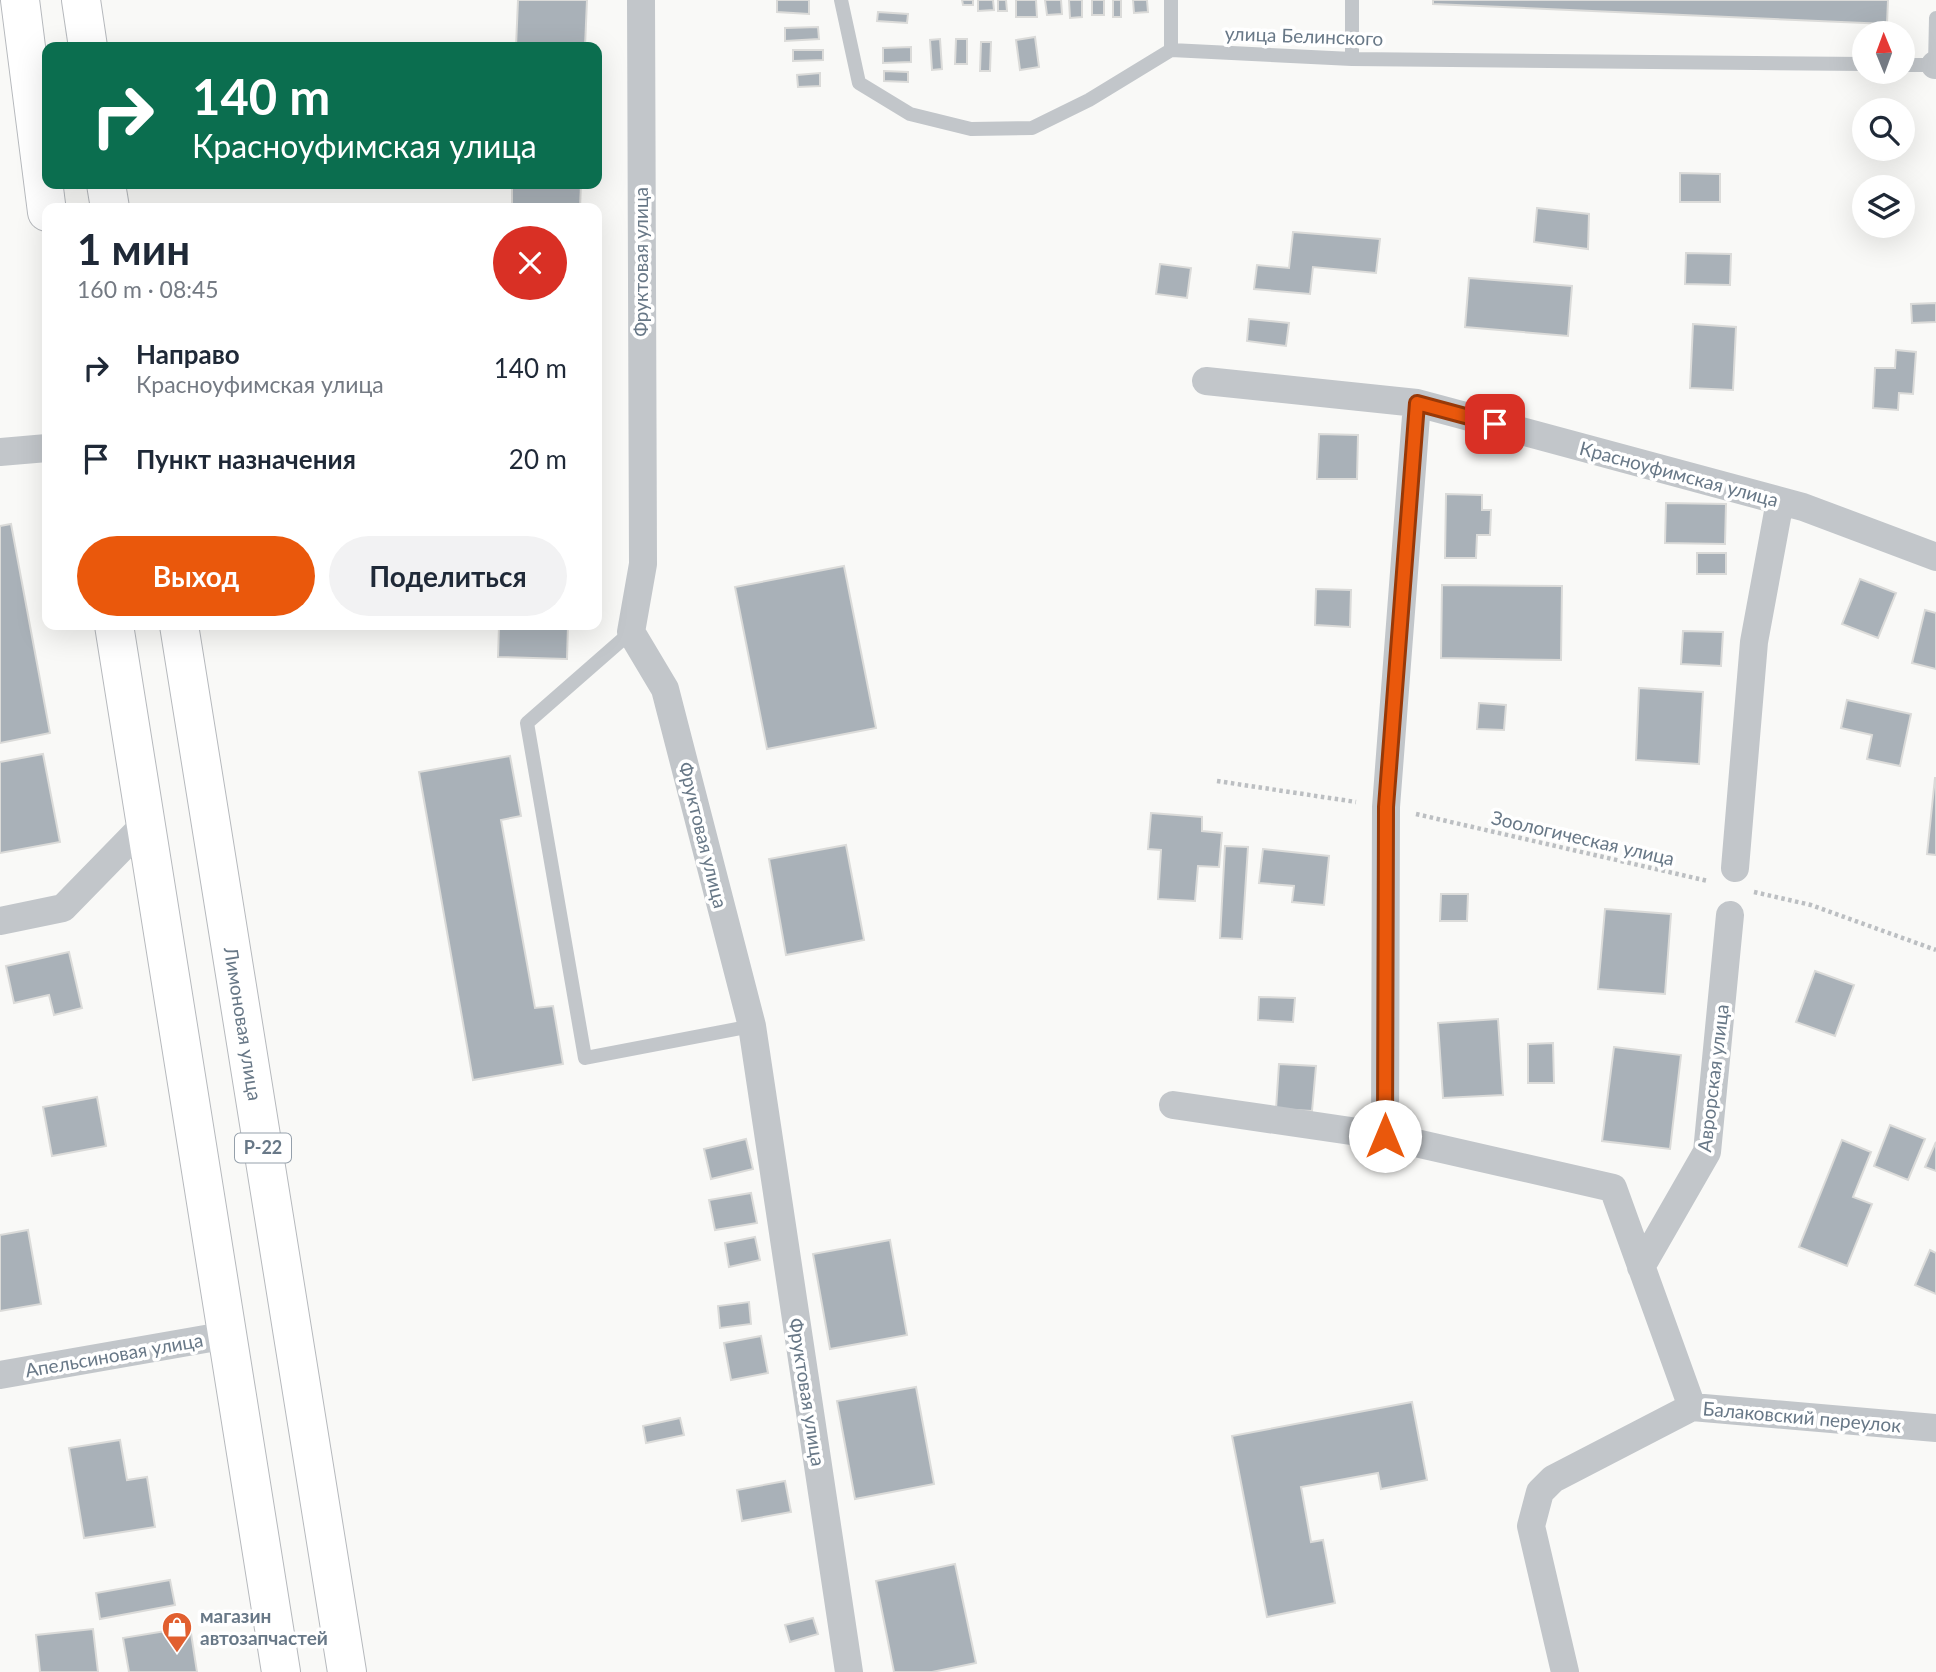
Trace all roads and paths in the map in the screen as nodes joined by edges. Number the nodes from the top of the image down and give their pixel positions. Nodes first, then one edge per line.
1 (20, 0) edge
2 (81, 0) edge
3 (642, 0) edge
4 (841, 0) edge
5 (1171, 0) edge
6 (1352, 0) edge
7 (1936, 18) edge
8 (87, 42) edge
9 (1171, 50) junction
10 (1352, 59) junction
11 (1852, 64) edge
12 (1915, 65) edge
13 (1936, 65) edge
14 (42, 173) edge
15 (1206, 381) dead end
16 (1417, 403) junction
17 (42, 448) edge
18 (0, 452) edge
19 (1780, 501) junction
20 (1936, 557) edge
21 (115, 630) edge
22 (180, 630) edge
23 (631, 632) junction
24 (1217, 781) dead end
25 (1386, 807) junction
26 (146, 823) junction
27 (1733, 880) junction
28 (1730, 915) dead end
29 (0, 921) edge
30 (1936, 950) edge
31 (751, 1026) junction
32 (1173, 1105) dead end
33 (1385, 1136) junction
34 (1641, 1267) junction
35 (228, 1335) junction
36 (0, 1375) edge
37 (1692, 1407) junction
38 (1936, 1428) edge
39 (281, 1672) edge
40 (347, 1672) edge
41 (849, 1672) edge
42 (1564, 1672) edge

1 - 14 highway
2 - 8 highway
3 - 23 street, Фруктовая улица
4 - 9 lane
5 - 9 lane
6 - 10 lane
7 - 13 lane
9 - 10 lane, улица Белинского
10 - 11 lane, улица Белинского
12 - 13 lane
15 - 16 street, Красноуфимская улица
16 - 19 street, Красноуфимская улица
16 - 25 street
17 - 18 street
19 - 20 street, Красноуфимская улица
19 - 27 street
21 - 26 highway
22 - 40 highway, Лимоновая улица / Р-22
23 - 31 street, Фруктовая улица
23 - 31 lane
24 - 25 path, Зоологическая улица
25 - 27 path, Зоологическая улица
25 - 33 street
26 - 29 street
26 - 35 highway
27 - 30 path, Зоологическая улица
28 - 34 street, Аврорская улица
31 - 41 street, Фруктовая улица
32 - 33 street
33 - 34 street
34 - 37 street
35 - 36 street, Апельсиновая улица
35 - 39 highway
37 - 38 street, Балаковский переулок
37 - 42 street, Балаковский переулок

